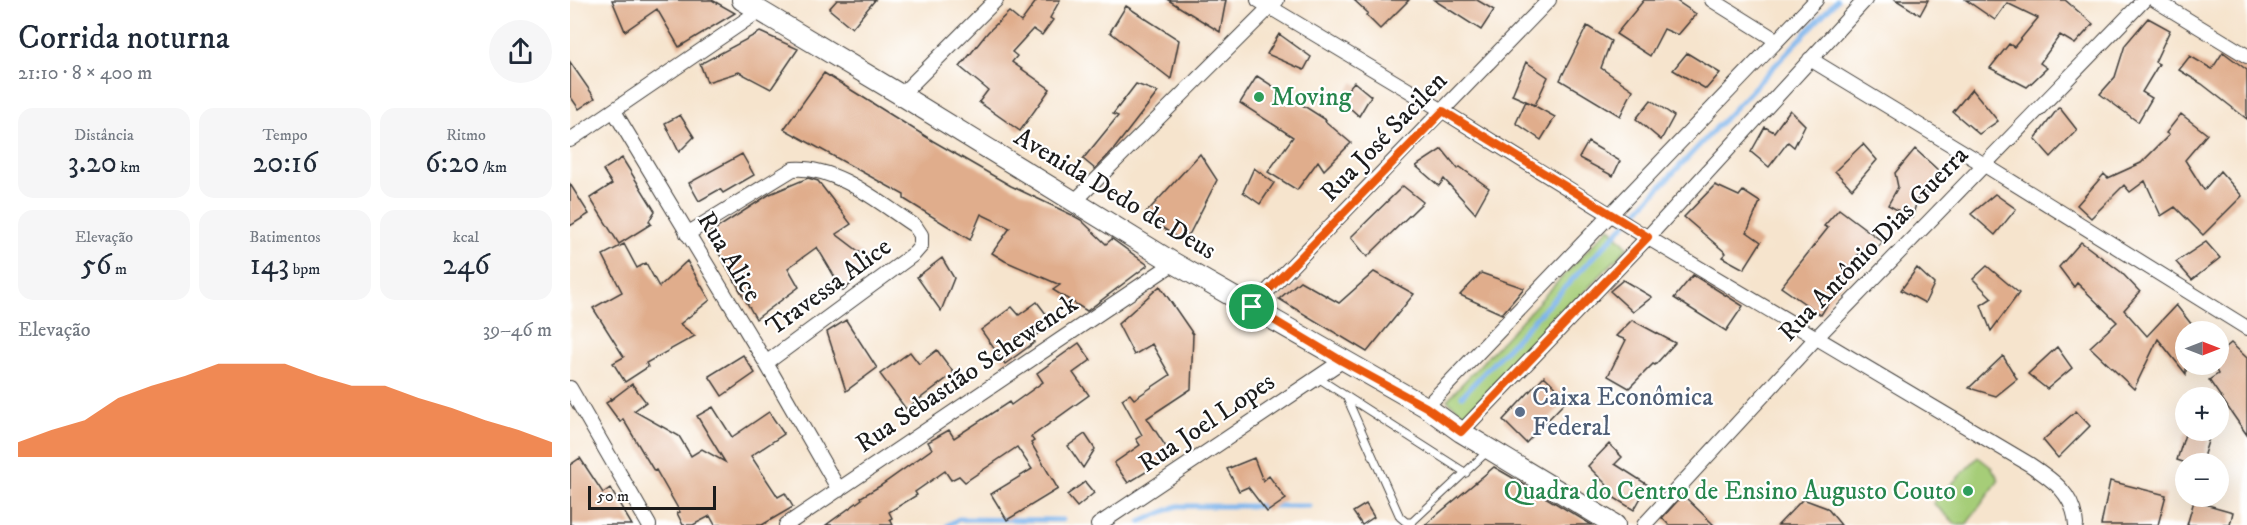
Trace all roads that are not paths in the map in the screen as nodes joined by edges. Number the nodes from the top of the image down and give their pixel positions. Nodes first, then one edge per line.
1 (742, 0) edge
2 (996, 0) edge
3 (1549, 0) edge
4 (1712, 0) edge
5 (1816, 0) edge
6 (1865, 0) edge
7 (2144, 0) edge
8 (2155, 0) edge
9 (1268, 2) edge
10 (759, 11) junction
11 (1776, 40) junction
12 (2247, 56) edge
13 (1810, 59) junction
14 (901, 95) junction
15 (614, 111) junction
16 (1443, 111) junction
17 (570, 140) edge
18 (1983, 164) junction
19 (1075, 201) junction
20 (1614, 217) junction
21 (687, 234) junction
22 (1644, 235) junction
23 (1174, 263) junction
24 (1252, 307) junction
25 (2247, 328) edge
26 (1817, 337) junction
27 (1342, 361) junction
28 (766, 363) junction
29 (1318, 378) junction
30 (570, 388) edge
31 (1346, 396) junction
32 (1426, 407) junction
33 (1461, 432) junction
34 (1490, 449) junction
35 (1466, 473) junction
36 (839, 490) junction
37 (1116, 520) edge
38 (649, 525) edge
39 (786, 525) edge
40 (1098, 525) edge
41 (1615, 525) edge
42 (1644, 525) edge
43 (2076, 525) edge

1 - 10 main road, Avenida Dedo de Deus
2 - 14 street
3 - 16 street, Rua José Sacilen
4 - 11 street
5 - 11 street
6 - 13 street
7 - 18 street, Rua Antônio Dias Guerra
8 - 12 street
9 - 16 street
9 - 19 street
10 - 14 main road, Avenida Dedo de Deus
10 - 15 street
11 - 20 street
13 - 18 street
13 - 22 street
14 - 19 main road, Avenida Dedo de Deus
15 - 17 street
15 - 21 street, Rua Alice
16 - 20 street
16 - 24 street, Rua José Sacilen
18 - 25 street
18 - 26 street, Rua Antônio Dias Guerra
19 - 23 main road, Avenida Dedo de Deus
20 - 22 street
20 - 32 street
21 - 28 street, Rua Alice
21 - 28 street, Travessa Alice
22 - 26 street
22 - 33 street
23 - 24 main road, Avenida Dedo de Deus
23 - 36 street, Rua Sebastião Schewenck
24 - 27 main road, Avenida Dedo de Deus
26 - 42 street, Rua Antônio Dias Guerra
26 - 43 street
27 - 29 street, Rua Joel Lopes
27 - 32 main road, Avenida Dedo de Deus
28 - 36 street, Rua Alice
29 - 31 lane
29 - 37 street, Rua Joel Lopes
30 - 38 street
31 - 35 lane
31 - 35 lane
32 - 33 main road, Avenida Dedo de Deus
33 - 34 main road, Avenida Dedo de Deus
34 - 35 lane
34 - 41 main road, Avenida Dedo de Deus
36 - 39 street, Rua Sebastião Schewenck
37 - 40 street, Rua Joel Lopes

